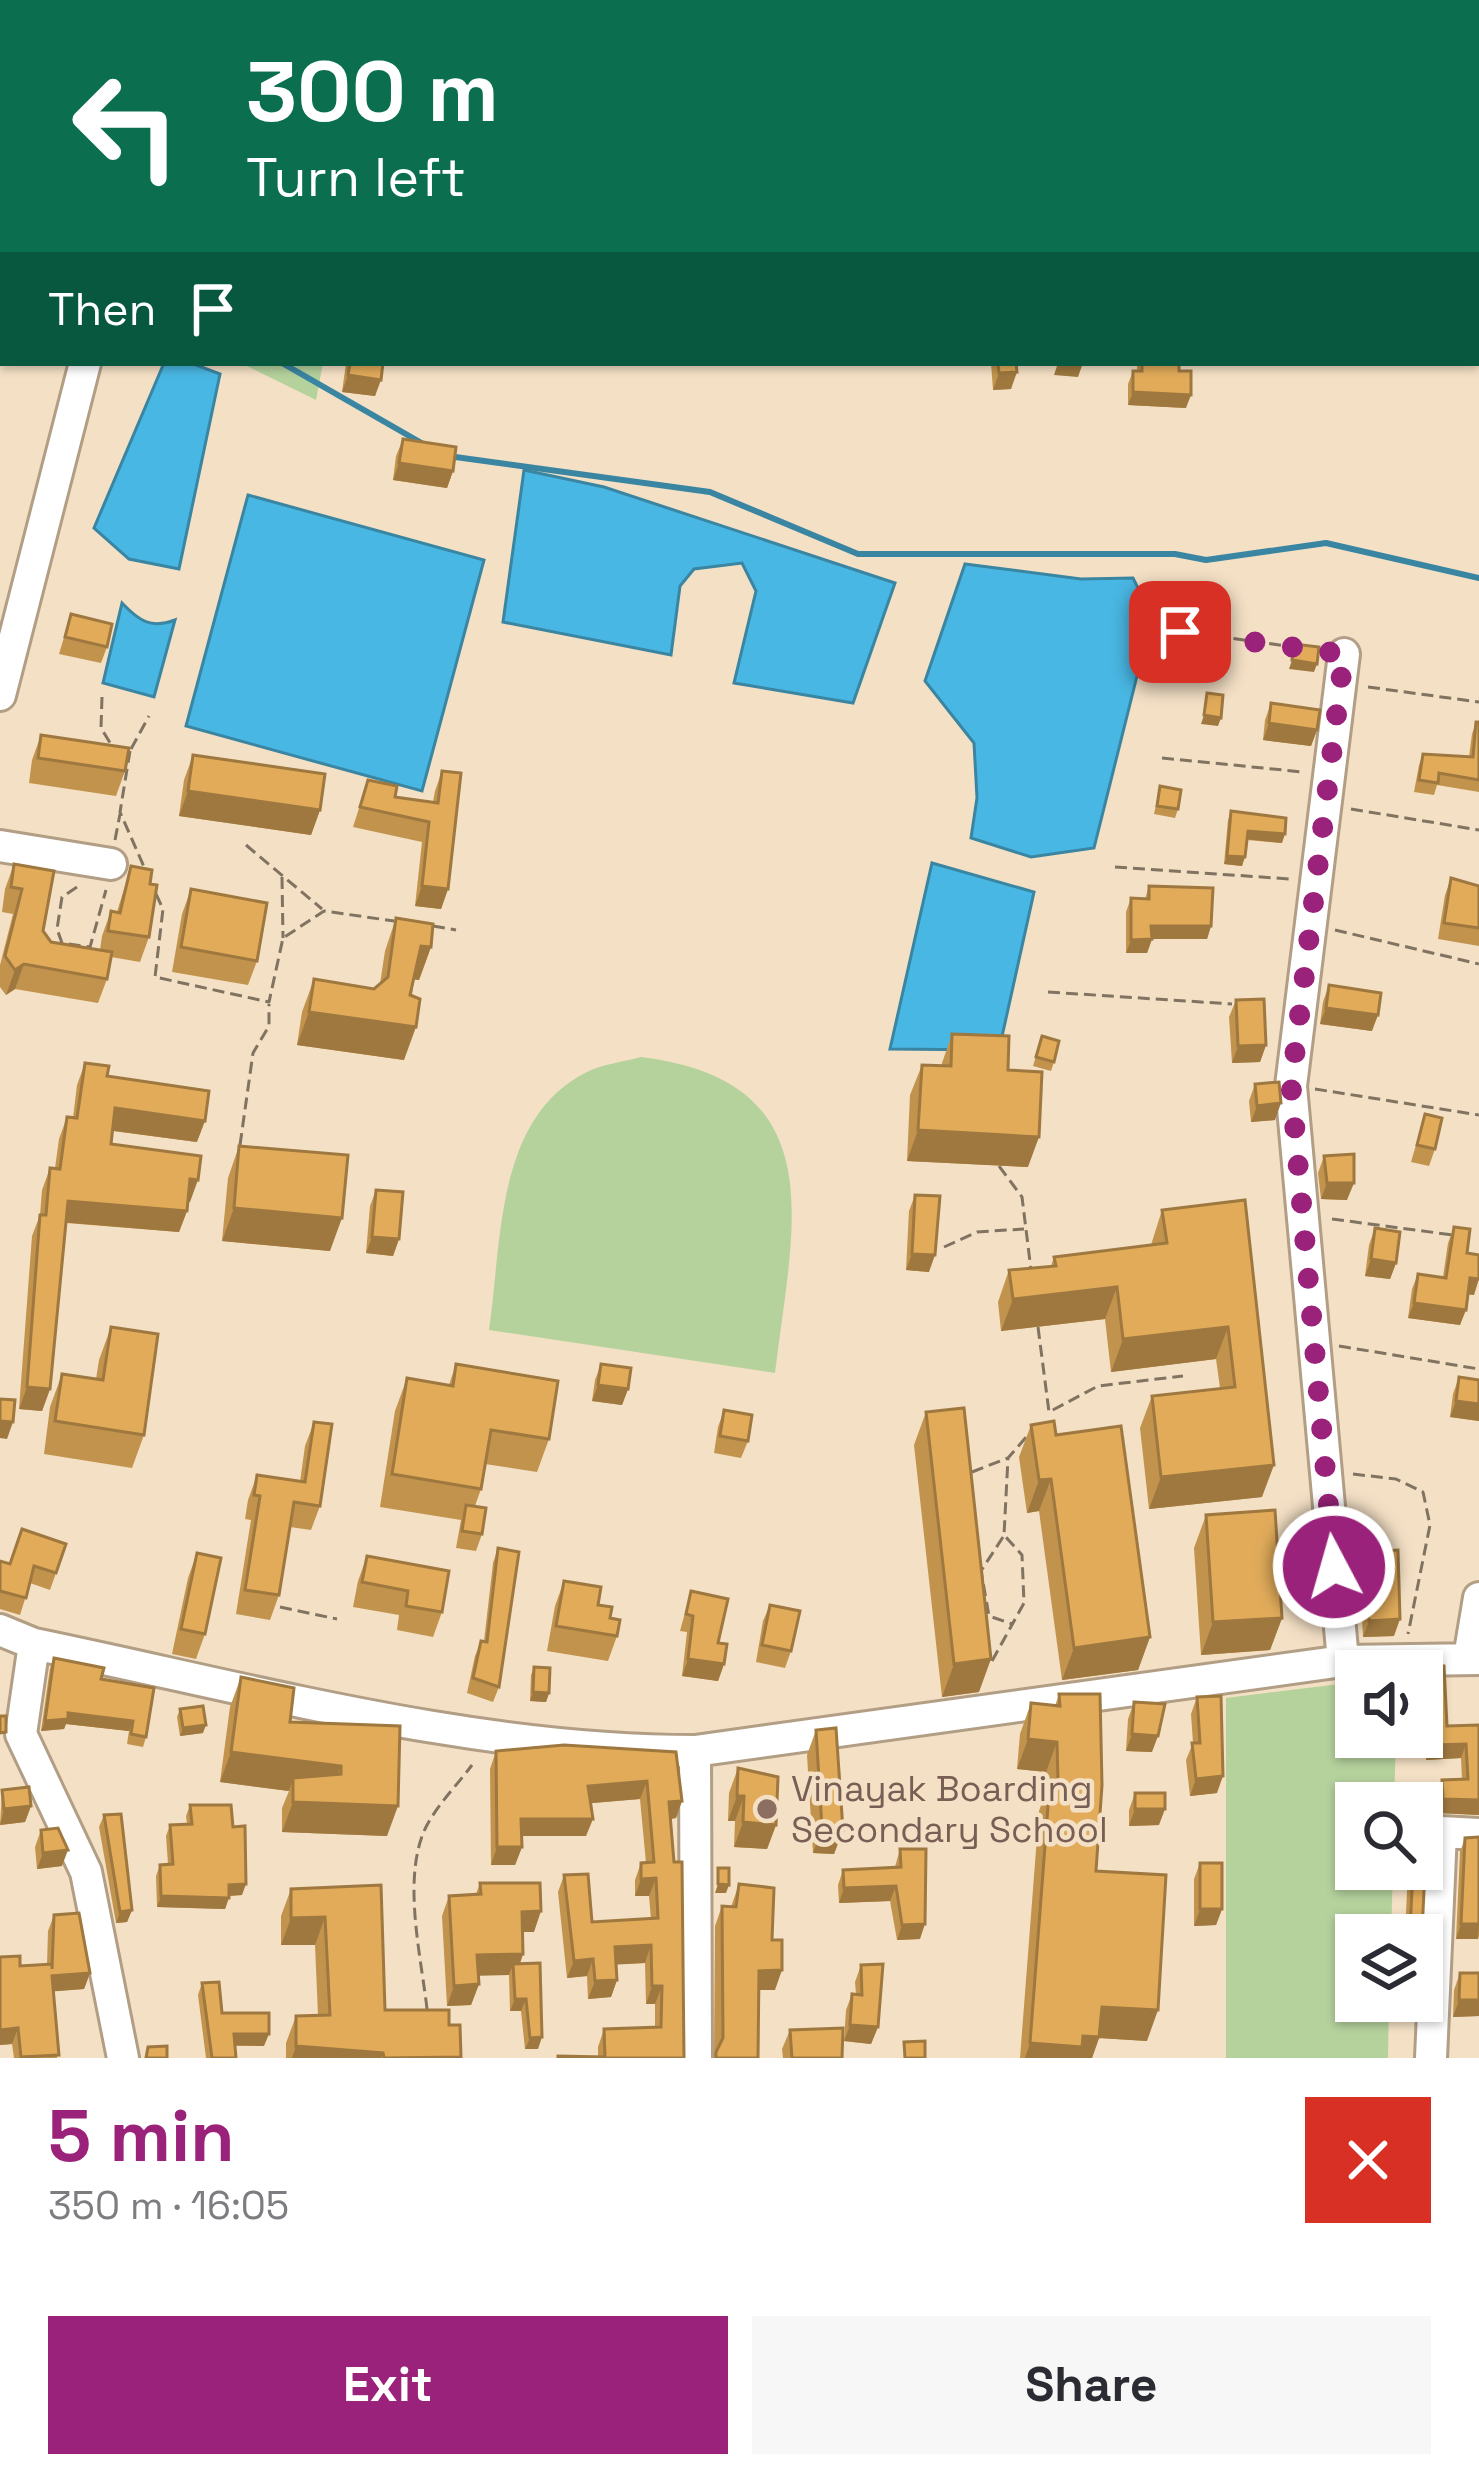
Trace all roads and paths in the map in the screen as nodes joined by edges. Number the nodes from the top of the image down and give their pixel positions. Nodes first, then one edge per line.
1 (84, 366) edge
2 (1180, 632) dead end
3 (1297, 647) edge
4 (1342, 669) joint
5 (0, 695) edge
6 (102, 697) dead end
7 (1479, 702) edge
8 (148, 716) dead end
9 (130, 751) junction
10 (1162, 758) dead end
11 (1327, 789) junction
12 (120, 812) junction
13 (1479, 830) edge
14 (246, 845) dead end
15 (0, 846) edge
16 (110, 865) junction
17 (1115, 867) dead end
18 (146, 871) edge
19 (282, 875) junction
20 (1316, 881) junction
21 (154, 890) edge
22 (324, 911) junction
23 (412, 923) edge
24 (1311, 924) junction
25 (434, 927) edge
26 (456, 930) dead end
27 (283, 938) junction
28 (1479, 964) edge
29 (1048, 992) dead end
30 (269, 1002) junction
31 (1231, 1004) edge
32 (1291, 1085) junction
33 (1479, 1115) edge
34 (240, 1144) edge
35 (999, 1166) dead end
36 (1302, 1215) junction
37 (1026, 1229) junction
38 (1457, 1235) edge
39 (944, 1247) dead end
40 (1032, 1282) edge
41 (1038, 1325) dead end
42 (1313, 1341) junction
43 (1479, 1369) edge
44 (1184, 1376) dead end
45 (1035, 1427) edge
46 (1008, 1457) junction
47 (970, 1473) edge
48 (1325, 1474) junction
49 (1004, 1535) junction
50 (1479, 1598) edge
51 (280, 1607) edge
52 (337, 1619) dead end
53 (1013, 1625) junction
54 (0, 1630) edge
55 (34, 1644) junction
56 (1342, 1650) edge
57 (1405, 1650) edge
58 (1443, 1659) edge
59 (1474, 1659) edge
60 (985, 1662) edge
61 (1335, 1662) edge
62 (695, 1751) junction
63 (472, 1765) dead end
64 (1479, 1834) edge
65 (433, 2024) edge
66 (123, 2058) edge
67 (696, 2058) edge
68 (1432, 2058) edge

1 - 5 street
2 - 3 path
4 - 7 path
4 - 11 street
6 - 9 path
8 - 9 path
9 - 12 path
10 - 11 path
11 - 13 path
11 - 20 street
12 - 16 path
12 - 18 path
14 - 19 path
15 - 16 street
16 - 16 path
17 - 20 path
19 - 22 path
19 - 27 path
20 - 24 street
21 - 30 path
22 - 23 path
22 - 27 path
24 - 28 path
24 - 32 street
25 - 26 path
27 - 30 path
29 - 31 path
30 - 34 path
32 - 33 path
32 - 36 street
35 - 37 path
36 - 38 path
36 - 42 street
37 - 39 path
37 - 40 path
41 - 44 path
42 - 43 path
42 - 48 street
45 - 46 path
46 - 47 path
46 - 49 path
48 - 56 street
48 - 57 path
49 - 53 path
49 - 53 path
50 - 59 street
51 - 52 path
53 - 60 path
54 - 55 street
55 - 62 street
55 - 66 street
58 - 59 street
61 - 62 street
62 - 67 street
63 - 65 path
64 - 68 street

